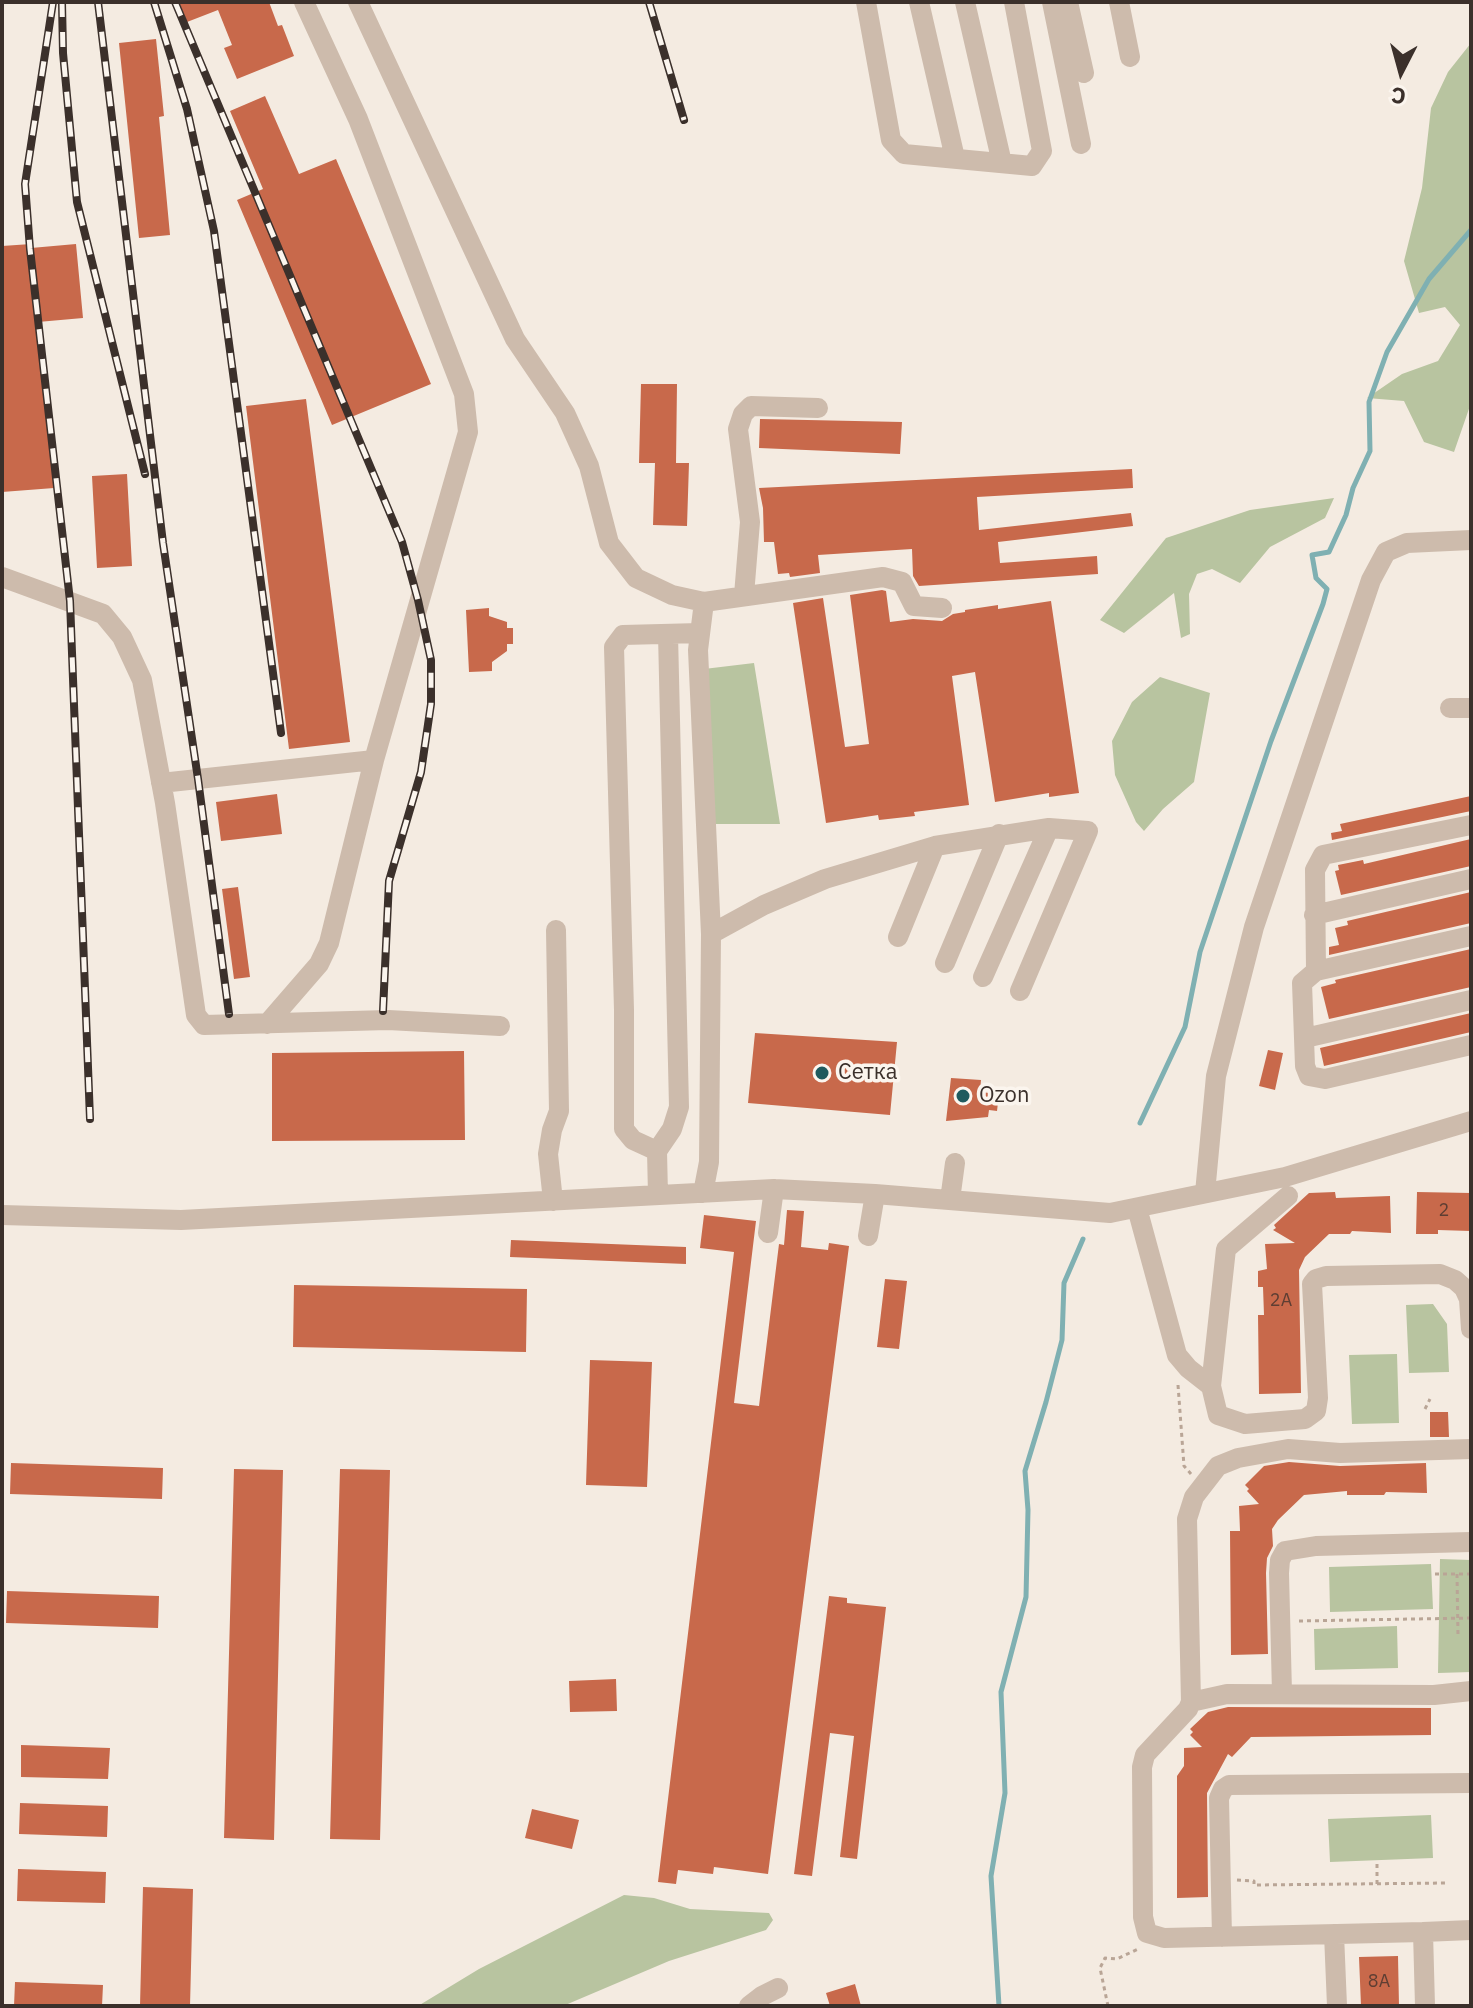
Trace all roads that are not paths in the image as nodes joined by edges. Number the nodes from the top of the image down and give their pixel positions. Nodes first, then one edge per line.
1 (304, 2) edge
2 (358, 2) edge
3 (866, 2) edge
4 (919, 2) edge
5 (965, 2) edge
6 (1014, 2) edge
7 (1052, 2) edge
8 (1068, 2) edge
9 (1119, 2) edge
10 (1130, 57) dead end
11 (1084, 73) dead end
12 (1081, 144) dead end
13 (955, 158) junction
14 (1002, 163) junction
15 (818, 408) dead end
16 (1471, 540) edge
17 (2, 577) edge
18 (744, 595) junction
19 (704, 602) junction
20 (942, 608) dead end
21 (700, 633) junction
22 (668, 634) junction
23 (1450, 708) dead end
24 (1471, 708) edge
25 (374, 760) junction
26 (161, 783) junction
27 (1471, 825) edge
28 (1049, 828) junction
29 (999, 834) junction
30 (935, 846) junction
31 (1471, 879) edge
32 (1314, 915) junction
33 (556, 930) dead end
34 (711, 934) junction
35 (1471, 936) edge
36 (898, 937) dead end
37 (945, 963) dead end
38 (1316, 971) junction
39 (983, 977) dead end
40 (1020, 991) dead end
41 (1471, 1000) edge
42 (267, 1024) junction
43 (500, 1026) dead end
44 (1305, 1038) junction
45 (1471, 1045) edge
46 (1471, 1121) edge
47 (657, 1151) junction
48 (955, 1163) dead end
49 (774, 1189) junction
50 (703, 1193) junction
51 (1205, 1193) junction
52 (875, 1194) junction
53 (658, 1195) junction
54 (1288, 1196) dead end
55 (950, 1200) junction
56 (553, 1201) junction
57 (1137, 1208) junction
58 (2, 1215) edge
59 (768, 1233) dead end
60 (868, 1236) dead end
61 (1471, 1329) edge
62 (1211, 1386) junction
63 (1471, 1449) edge
64 (1471, 1542) edge
65 (1471, 1691) edge
66 (1282, 1693) junction
67 (1191, 1702) junction
68 (1471, 1783) edge
69 (1471, 1930) edge
70 (1423, 1932) junction
71 (1334, 1934) junction
72 (1222, 1937) junction
73 (778, 1988) dead end
74 (749, 2006) edge
75 (1337, 2006) edge
76 (1425, 2006) edge

1 - 25 street
2 - 19 street
3 - 13 street
4 - 13 street
5 - 14 street
6 - 14 street
7 - 12 street
8 - 11 street
9 - 10 street
13 - 14 street
15 - 18 street
16 - 51 street
17 - 26 street
18 - 19 street
18 - 20 street
19 - 21 street
21 - 22 street
21 - 34 street
22 - 47 street
22 - 47 street
23 - 24 street
25 - 26 street
25 - 42 street
26 - 42 street
27 - 32 street
28 - 29 street
28 - 39 street
28 - 40 street
29 - 30 street
29 - 37 street
30 - 34 street
30 - 36 street
31 - 32 street
32 - 38 street
33 - 56 street
34 - 50 street
35 - 38 street
38 - 44 street
41 - 44 street
42 - 43 street
44 - 45 street
46 - 51 street
47 - 53 street
48 - 55 street
49 - 50 street
49 - 52 street
49 - 59 street
50 - 53 street
51 - 57 street
52 - 55 street
52 - 60 street
53 - 56 street
54 - 62 street
55 - 57 street
56 - 58 street
57 - 62 street
61 - 62 street
63 - 67 street
64 - 66 street
65 - 66 street
66 - 67 street
67 - 72 street
68 - 72 street
69 - 70 street
70 - 71 street
70 - 76 street
71 - 72 street
71 - 75 street
73 - 74 street

